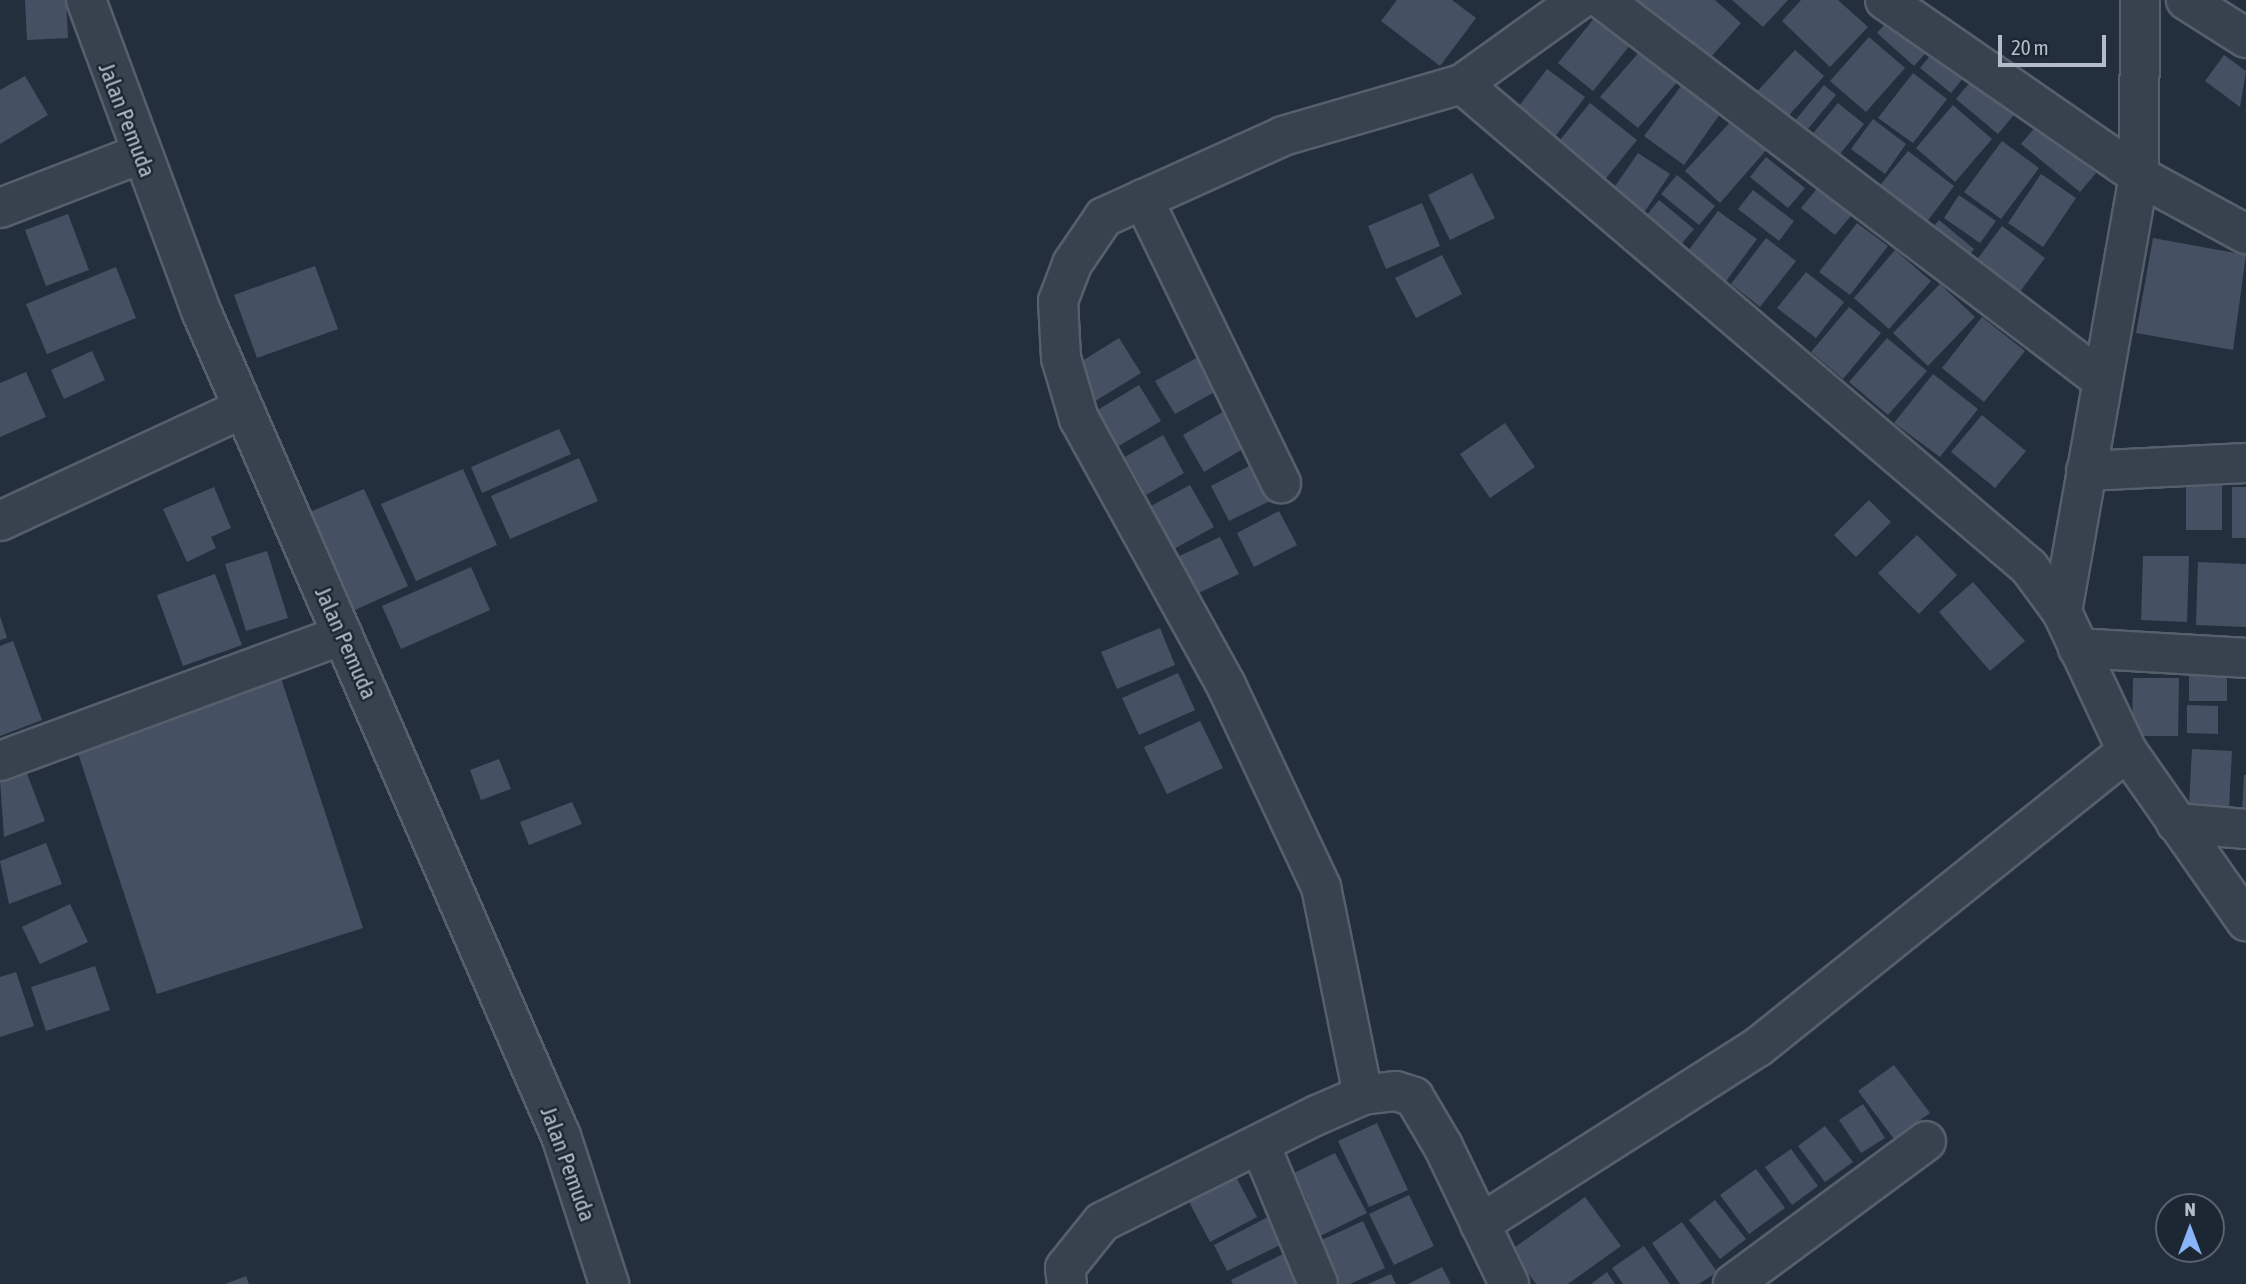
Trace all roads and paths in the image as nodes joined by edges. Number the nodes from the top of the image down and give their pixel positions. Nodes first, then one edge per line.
1 (86, 0) edge
2 (1579, 0) edge
3 (1603, 0) edge
4 (1885, 0) edge
5 (2140, 0) edge
6 (2186, 0) edge
7 (2246, 38) edge
8 (1462, 84) junction
9 (140, 154) junction
10 (2139, 176) junction
11 (1143, 199) junction
12 (0, 208) edge
13 (2246, 234) edge
14 (2102, 380) junction
15 (243, 408) junction
16 (2246, 463) edge
17 (2086, 471) junction
18 (1281, 482) dead end
19 (0, 521) edge
20 (2062, 612) junction
21 (342, 635) junction
22 (2078, 648) junction
23 (2246, 658) edge
24 (2127, 751) junction
25 (0, 761) edge
26 (2176, 823) junction
27 (2246, 829) edge
28 (2246, 921) edge
29 (1363, 1095) junction
30 (1926, 1141) dead end
31 (1261, 1147) junction
32 (1480, 1224) junction
33 (609, 1284) edge
34 (1067, 1284) edge
35 (1318, 1284) edge
36 (1509, 1284) edge
37 (1733, 1284) edge

1 - 9 street, Jalan Pemuda
2 - 8 street
3 - 14 street
4 - 10 street
5 - 10 street
6 - 7 street
8 - 11 street
8 - 20 street
9 - 12 street
9 - 15 street, Jalan Pemuda
10 - 13 street
10 - 14 street
11 - 18 street
11 - 29 street
14 - 17 street
15 - 19 street
15 - 21 street, Jalan Pemuda
16 - 17 street
17 - 20 street
20 - 22 street
21 - 25 street
21 - 33 street, Jalan Pemuda
22 - 23 street
22 - 24 street
24 - 26 street
24 - 32 street
26 - 27 street
26 - 28 street
29 - 31 street
29 - 32 street
30 - 37 street
31 - 34 street
31 - 35 street
32 - 36 street

